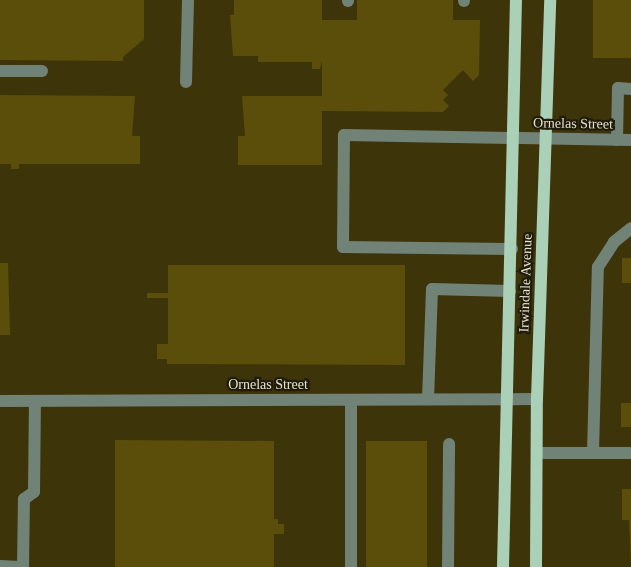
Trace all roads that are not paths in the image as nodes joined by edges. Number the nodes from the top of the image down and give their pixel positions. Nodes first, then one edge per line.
1 (188, 0) edge
2 (516, 0) edge
3 (550, 0) edge
4 (0, 71) edge
5 (42, 71) dead end
6 (186, 82) dead end
7 (631, 88) edge
8 (516, 138) junction
9 (546, 139) junction
10 (617, 140) junction
11 (631, 140) edge
12 (631, 228) edge
13 (512, 249) junction
14 (510, 291) junction
15 (428, 399) junction
16 (507, 399) junction
17 (537, 399) junction
18 (352, 400) junction
19 (0, 401) edge
20 (36, 401) junction
21 (449, 444) dead end
22 (537, 453) junction
23 (593, 453) junction
24 (631, 453) edge
25 (0, 566) edge
26 (21, 567) edge
27 (352, 567) edge
28 (448, 567) edge
29 (502, 567) edge
30 (536, 567) edge

1 - 6 street
2 - 8 main road, Irwindale Avenue
3 - 9 main road, Irwindale Avenue
4 - 5 street
7 - 10 street
8 - 9 street, Ornelas Street
8 - 13 main road, Irwindale Avenue
8 - 13 street, Ornelas Street
9 - 10 street, Ornelas Street
9 - 17 main road, Irwindale Avenue
10 - 11 street, Ornelas Street
12 - 23 street
13 - 14 main road, Irwindale Avenue
14 - 15 street
14 - 16 main road, Irwindale Avenue
15 - 16 street, Ornelas Street
15 - 18 street, Ornelas Street
16 - 17 street, Ornelas Street
16 - 29 main road, Irwindale Avenue
17 - 22 main road, Irwindale Avenue
18 - 20 street, Ornelas Street
18 - 27 street
19 - 20 street, Ornelas Street
20 - 26 street
21 - 28 street
22 - 23 street
22 - 30 main road, Irwindale Avenue
23 - 24 street
25 - 26 street

